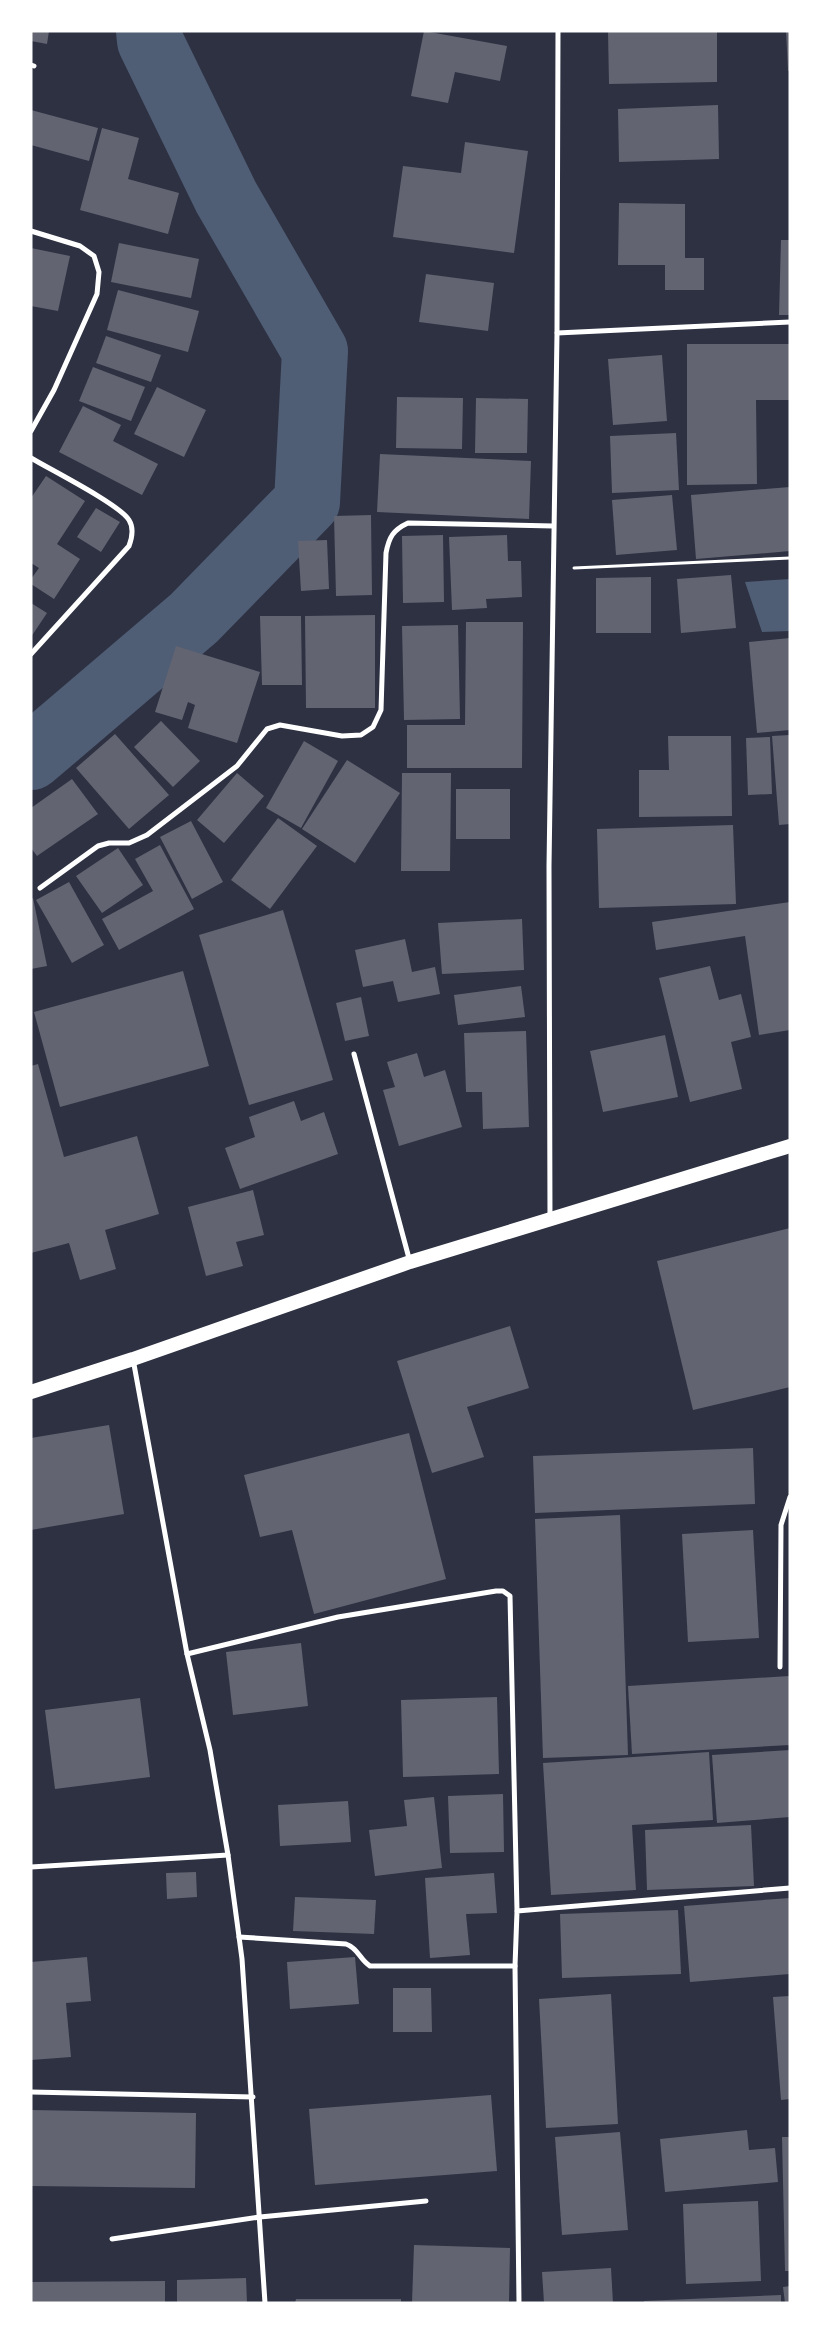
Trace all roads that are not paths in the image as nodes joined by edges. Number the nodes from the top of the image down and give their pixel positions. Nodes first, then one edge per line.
1 (558, 31) edge
2 (31, 232) edge
3 (790, 322) edge
4 (557, 333) junction
5 (31, 430) edge
6 (31, 458) edge
7 (553, 526) junction
8 (31, 654) edge
9 (40, 888) dead end
10 (354, 1054) dead end
11 (790, 1146) edge
12 (550, 1220) junction
13 (410, 1262) junction
14 (134, 1360) junction
15 (31, 1392) edge
16 (790, 1497) edge
17 (187, 1654) junction
18 (780, 1667) dead end
19 (228, 1855) junction
20 (31, 1867) edge
21 (790, 1888) edge
22 (517, 1911) junction
23 (239, 1937) junction
24 (515, 1966) junction
25 (31, 2092) edge
26 (253, 2097) junction
27 (426, 2201) dead end
28 (260, 2217) junction
29 (112, 2239) dead end
30 (265, 2303) edge
31 (519, 2303) edge

1 - 4 street
2 - 5 street
3 - 4 street
4 - 7 street
6 - 8 street
7 - 9 street
7 - 12 street
10 - 13 street
11 - 12 highway
12 - 13 highway
13 - 14 highway
14 - 15 highway
14 - 17 street
16 - 18 street
17 - 19 street
17 - 22 street
19 - 20 street
19 - 23 street
21 - 22 street
22 - 24 street
23 - 24 street
23 - 26 street
24 - 31 street
25 - 26 street
26 - 28 street
27 - 28 street
28 - 29 street
28 - 30 street

